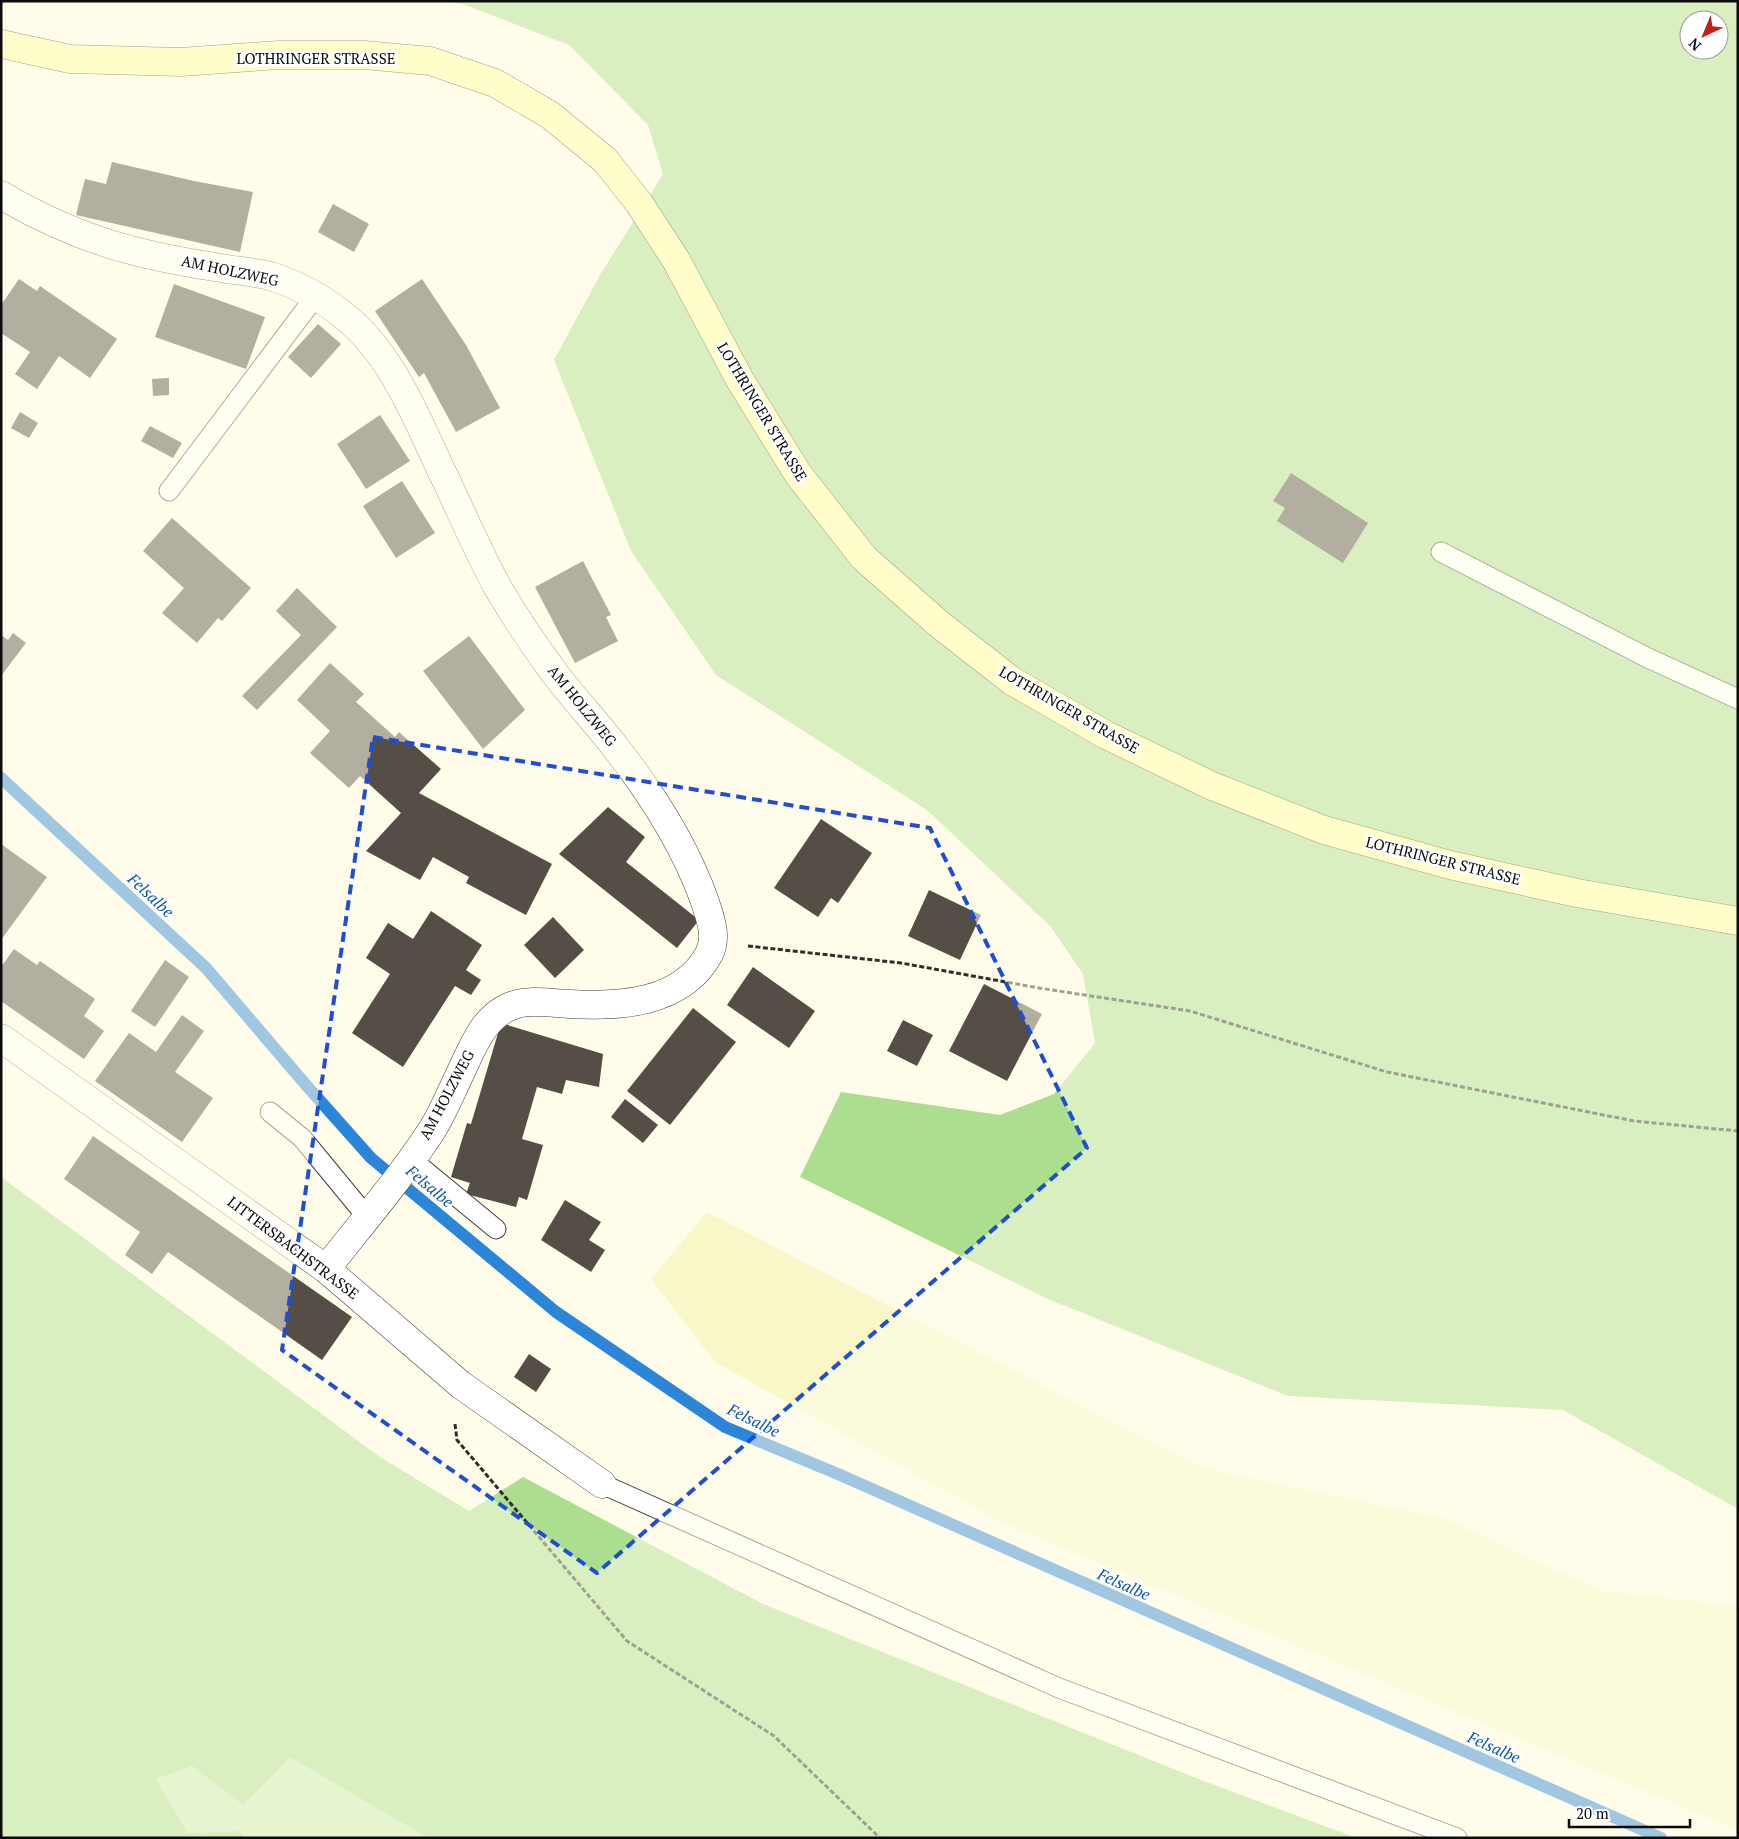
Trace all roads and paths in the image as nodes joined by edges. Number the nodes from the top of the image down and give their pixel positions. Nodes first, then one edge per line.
1 (1, 44) edge
2 (1, 196) edge
3 (316, 297) junction
4 (169, 492) dead end
5 (1442, 552) dead end
6 (1738, 699) edge
7 (1738, 921) edge
8 (715, 943) junction
9 (1, 1038) edge
10 (270, 1112) dead end
11 (1738, 1131) edge
12 (409, 1162) junction
13 (372, 1210) junction
14 (496, 1229) dead end
15 (326, 1269) junction
16 (461, 1385) junction
17 (602, 1484) joint
18 (880, 1838) edge
19 (1457, 1838) edge

1 - 7 main road, LOTHRINGER STRASSE
2 - 3 street, AM HOLZWEG
3 - 4 lane
3 - 8 street, AM HOLZWEG
5 - 6 lane
8 - 11 path
8 - 12 street, AM HOLZWEG
9 - 15 street, LITTERSBACHSTRASSE
10 - 13 lane
12 - 13 street, AM HOLZWEG
12 - 14 lane
13 - 15 street, AM HOLZWEG
15 - 16 street, LITTERSBACHSTRASSE
16 - 17 street, LITTERSBACHSTRASSE
16 - 18 path
17 - 19 lane

